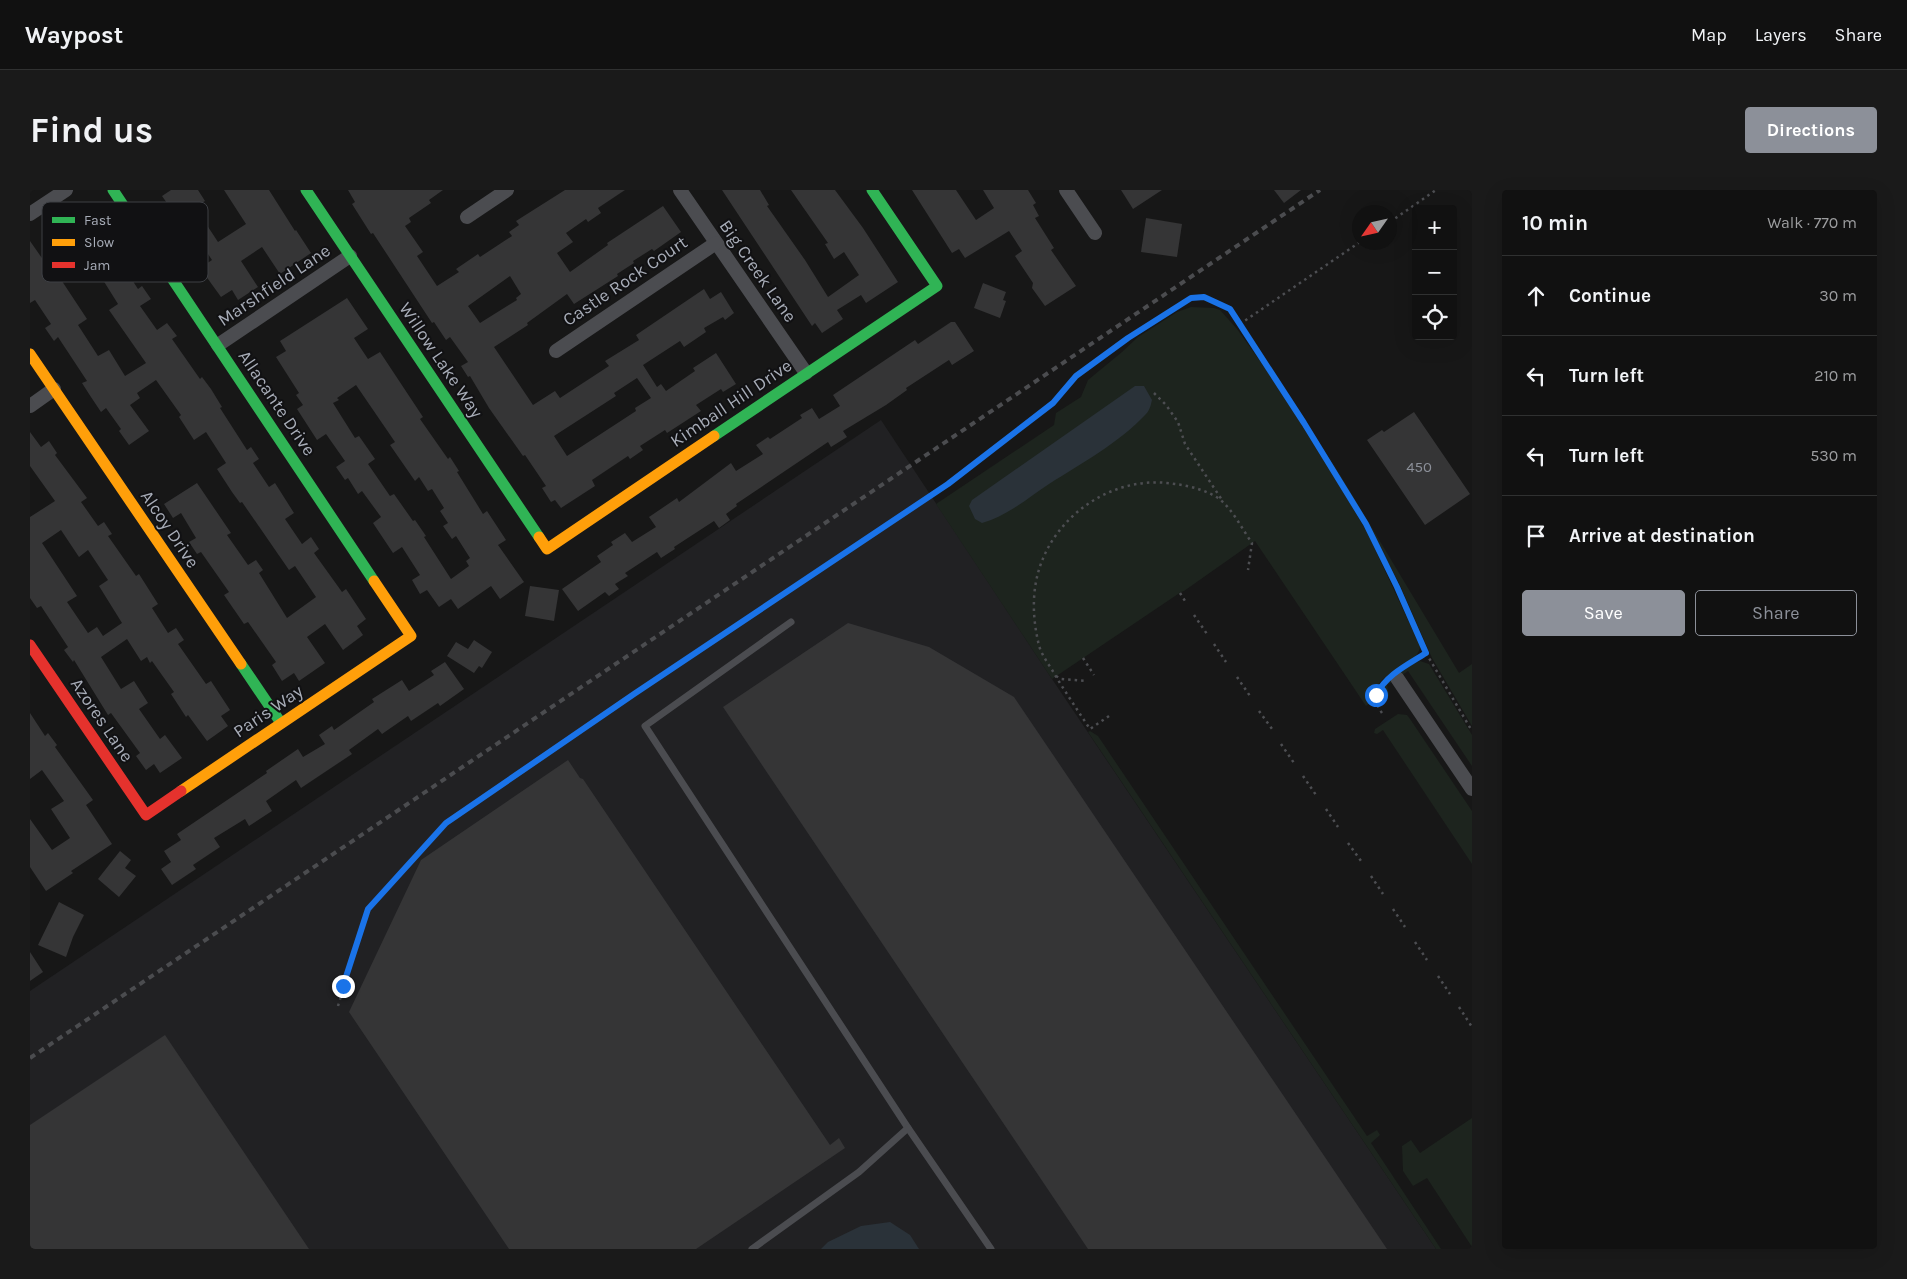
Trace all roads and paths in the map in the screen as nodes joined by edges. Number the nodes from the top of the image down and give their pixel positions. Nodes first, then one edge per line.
1 (66, 190) edge
2 (113, 190) edge
3 (306, 190) edge
4 (507, 190) edge
5 (680, 190) edge
6 (872, 190) edge
7 (1066, 190) edge
8 (1436, 190) edge
9 (48, 202) edge
10 (121, 202) edge
11 (42, 206) edge
12 (30, 214) edge
13 (467, 217) dead end
14 (1397, 217) edge
15 (1095, 233) dead end
16 (716, 243) junction
17 (1352, 247) edge
18 (350, 256) junction
19 (175, 282) edge
20 (1240, 324) junction
21 (218, 345) junction
22 (556, 351) dead end
23 (30, 354) edge
24 (806, 373) junction
25 (54, 389) junction
26 (1154, 393) dead end
27 (30, 406) edge
28 (1224, 503) junction
29 (546, 549) joint
30 (1248, 570) dead end
31 (1180, 593) dead end
32 (1188, 604) dead end
33 (1194, 615) dead end
34 (791, 622) dead end
35 (1207, 634) dead end
36 (411, 636) joint
37 (30, 644) edge
38 (1214, 644) dead end
39 (1426, 653) junction
40 (1083, 658) dead end
41 (1226, 662) dead end
42 (1094, 675) dead end
43 (1396, 675) junction
44 (1056, 676) junction
45 (1237, 677) dead end
46 (1086, 681) dead end
47 (1250, 696) dead end
48 (1259, 710) dead end
49 (1382, 714) dead end
50 (1109, 716) dead end
51 (281, 723) junction
52 (1272, 729) dead end
53 (1472, 731) edge
54 (1282, 744) dead end
55 (1294, 762) dead end
56 (1304, 776) dead end
57 (1472, 789) edge
58 (1316, 795) dead end
59 (1326, 809) dead end
60 (146, 815) joint
61 (1338, 827) dead end
62 (1348, 843) dead end
63 (1361, 861) dead end
64 (1371, 876) dead end
65 (1383, 894) dead end
66 (1393, 909) dead end
67 (1405, 927) dead end
68 (1415, 942) dead end
69 (1427, 960) dead end
70 (1438, 976) dead end
71 (1450, 994) dead end
72 (338, 1006) dead end
73 (1459, 1007) dead end
74 (1472, 1027) edge
75 (908, 1128) junction
76 (752, 1249) edge
77 (991, 1249) edge

1 - 9 street
2 - 10 street, Allacante Drive
3 - 18 street, Willow Lake Way
4 - 13 street
5 - 16 street, Big Creek Lane
6 - 24 street, Kimball Hill Drive
7 - 15 street
8 - 14 path
11 - 12 street
16 - 22 street, Castle Rock Court
16 - 24 street, Big Creek Lane
17 - 20 path
18 - 21 street, Marshfield Lane
18 - 29 street, Willow Lake Way
19 - 21 street, Allacante Drive
20 - 39 path
20 - 72 path
21 - 36 street, Allacante Drive
23 - 25 street, Alcoy Drive
24 - 29 street, Kimball Hill Drive
25 - 27 street
25 - 51 street, Alcoy Drive
26 - 28 path
28 - 30 path
28 - 44 path
31 - 32 path
33 - 35 path
34 - 75 lane
36 - 51 street, Paris Way
37 - 60 street, Azores Lane
38 - 41 path
39 - 43 path
39 - 53 path
40 - 42 path
43 - 49 path
43 - 57 street
44 - 46 path
44 - 50 path
45 - 47 path
48 - 52 path
51 - 60 street, Paris Way
54 - 55 path
56 - 58 path
59 - 61 path
62 - 63 path
64 - 65 path
66 - 67 path
68 - 69 path
70 - 71 path
73 - 74 path
75 - 76 lane
75 - 77 lane

